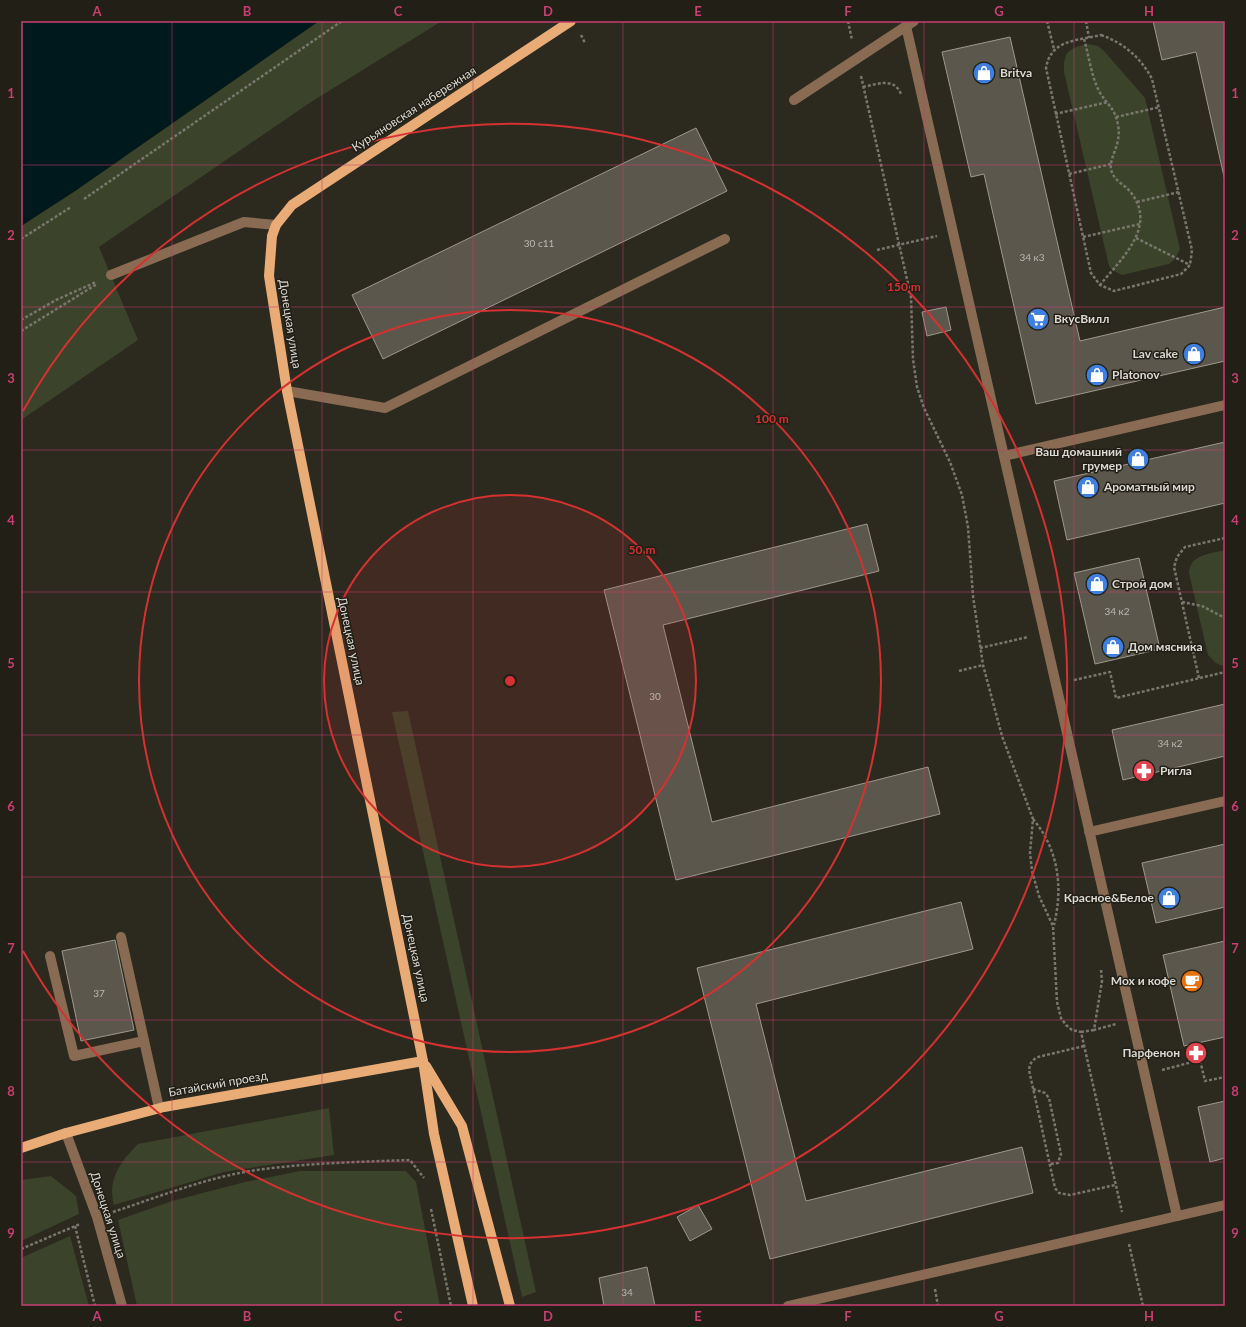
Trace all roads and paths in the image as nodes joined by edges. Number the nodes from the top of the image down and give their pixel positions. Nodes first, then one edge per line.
1 (342, 21) edge
2 (571, 21) edge
3 (848, 21) edge
4 (1047, 21) edge
5 (1086, 21) edge
6 (910, 24) edge
7 (1089, 38) junction
8 (1084, 39) junction
9 (1054, 49) junction
10 (857, 58) junction
11 (863, 87) junction
12 (794, 100) dead end
13 (903, 100) dead end
14 (1108, 102) junction
15 (1160, 107) junction
16 (1055, 114) junction
17 (1116, 117) junction
18 (1111, 164) junction
19 (1069, 174) junction
20 (1179, 192) junction
21 (84, 199) dead end
22 (1137, 202) junction
23 (71, 207) dead end
24 (1140, 224) junction
25 (276, 225) junction
26 (932, 229) dead end
27 (953, 233) junction
28 (934, 237) junction
29 (1083, 237) junction
30 (1136, 238) junction
31 (21, 239) edge
32 (725, 239) dead end
33 (899, 245) junction
34 (936, 245) dead end
35 (877, 250) dead end
36 (1190, 265) junction
37 (111, 275) junction
38 (1100, 285) junction
39 (21, 320) edge
40 (21, 331) edge
41 (287, 391) junction
42 (1225, 405) edge
43 (1004, 456) junction
44 (1225, 538) edge
45 (1182, 602) junction
46 (1225, 618) edge
47 (1024, 630) dead end
48 (1044, 633) junction
49 (1025, 638) junction
50 (1027, 646) dead end
51 (980, 648) junction
52 (984, 665) junction
53 (959, 671) dead end
54 (1225, 672) edge
55 (1199, 678) junction
56 (1056, 684) junction
57 (1225, 800) edge
58 (1033, 819) junction
59 (1089, 832) junction
60 (1053, 926) junction
61 (121, 937) dead end
62 (50, 956) dead end
63 (1100, 964) dead end
64 (1132, 1021) junction
65 (1094, 1030) junction
66 (1081, 1032) junction
67 (144, 1041) junction
68 (1084, 1046) junction
69 (423, 1061) junction
70 (1145, 1074) junction
71 (1225, 1077) edge
72 (1033, 1089) junction
73 (159, 1108) junction
74 (66, 1133) junction
75 (21, 1148) edge
76 (1050, 1164) junction
77 (426, 1185) dead end
78 (1115, 1185) junction
79 (1225, 1206) edge
80 (430, 1208) dead end
81 (1177, 1216) junction
82 (97, 1217) junction
83 (75, 1226) junction
84 (1125, 1228) junction
85 (21, 1249) edge
86 (95, 1306) edge
87 (122, 1306) edge
88 (450, 1306) edge
89 (473, 1306) edge
90 (510, 1306) edge
91 (788, 1306) edge
92 (1143, 1306) edge

1 - 21 path
2 - 25 main road, Курьяновская набережная
3 - 10 path
4 - 9 path
5 - 7 path
6 - 10 street
6 - 27 street
7 - 8 path
7 - 15 path
8 - 9 path
8 - 14 path
9 - 16 path
10 - 11 path
10 - 12 street
11 - 13 path
11 - 33 path
14 - 16 path
14 - 17 path
15 - 17 path
15 - 20 path
16 - 19 path
17 - 18 path
18 - 19 path
18 - 22 path
19 - 29 path
20 - 22 path
20 - 36 path
22 - 24 path
23 - 31 path
24 - 29 path
24 - 30 path
25 - 37 street
25 - 41 main road, Донецкая улица
26 - 28 path
27 - 28 path
27 - 43 street
28 - 33 path
28 - 34 path
29 - 38 path
30 - 36 path
30 - 38 path
32 - 41 street
33 - 35 path
33 - 51 path
36 - 38 path
37 - 39 path
37 - 40 path
41 - 69 main road, Донецкая улица
42 - 43 street
43 - 48 street
44 - 45 path
45 - 46 path
45 - 55 path
47 - 49 path
48 - 49 path
48 - 56 street
49 - 50 path
49 - 51 path
51 - 52 path
52 - 53 path
52 - 58 path
54 - 55 path
55 - 56 path
56 - 59 street
57 - 59 street
58 - 60 path
58 - 60 path
59 - 64 street
60 - 66 path
61 - 67 street
62 - 67 street
63 - 65 path
64 - 65 path
64 - 70 street
65 - 66 path
66 - 68 path
67 - 73 street
68 - 72 path
68 - 78 path
69 - 73 main road, Батайский проезд
69 - 89 main road, Донецкая улица
69 - 90 main road, Донецкая улица
70 - 71 path
70 - 81 street
72 - 76 path
72 - 76 path
73 - 74 main road, Батайский проезд
74 - 75 main road, Батайский проезд
74 - 82 street, Донецкая улица
76 - 78 path
77 - 82 path
78 - 84 path
79 - 81 street
80 - 88 path
81 - 84 street
82 - 83 path
82 - 87 street, Донецкая улица
83 - 85 path
83 - 86 path
84 - 91 street
84 - 92 path

